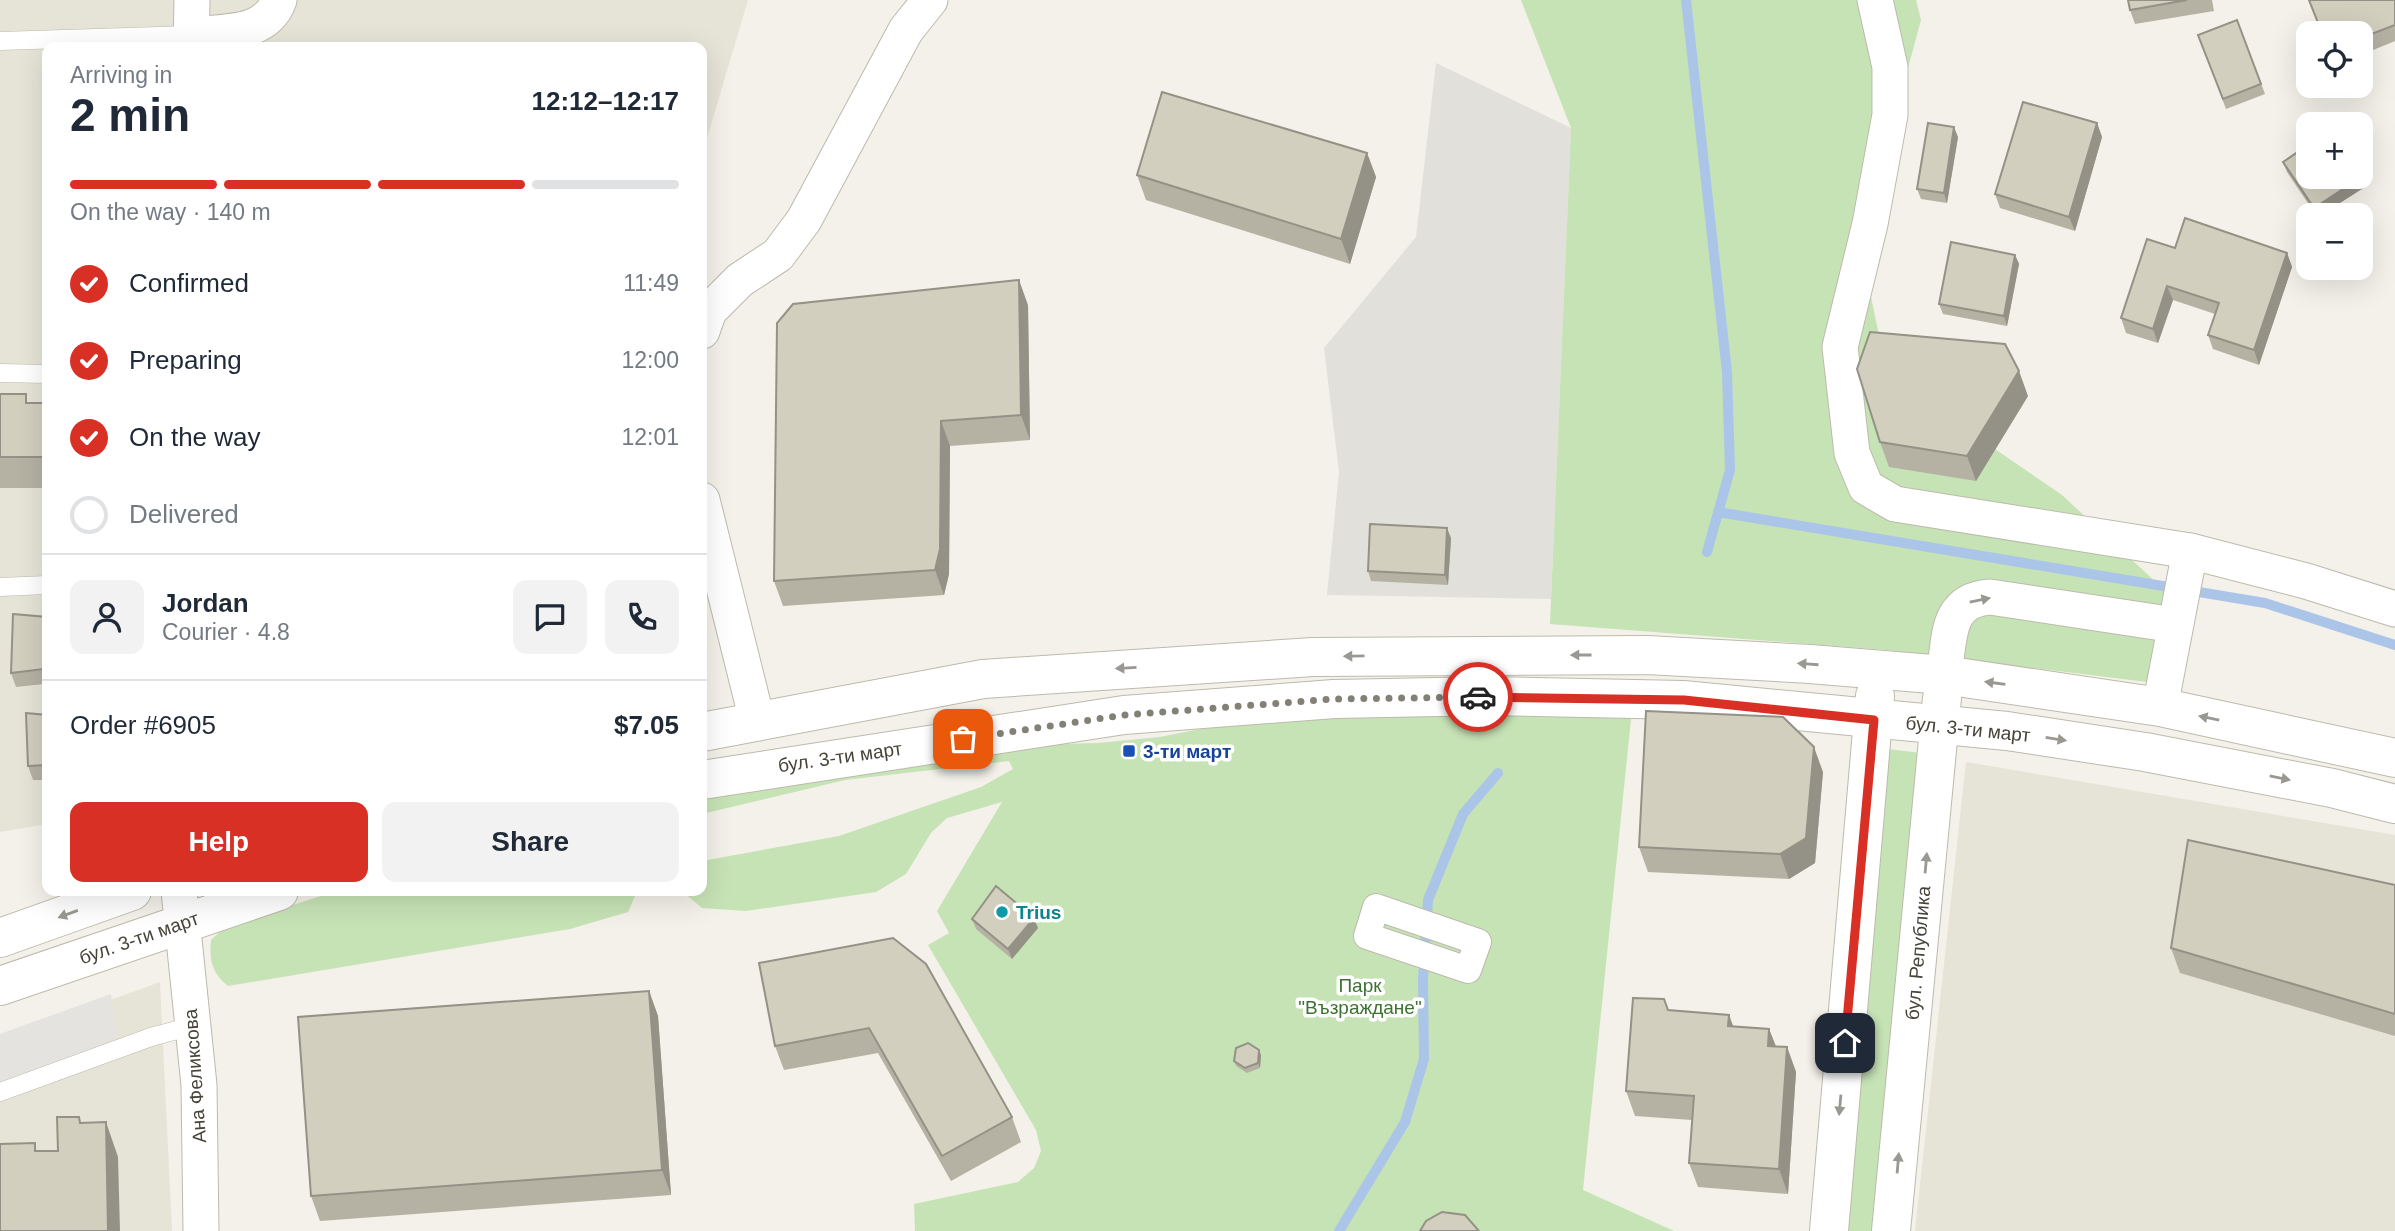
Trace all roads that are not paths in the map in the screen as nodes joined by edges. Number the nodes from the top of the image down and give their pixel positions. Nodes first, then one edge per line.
1 (192, 0) edge
2 (279, 0) edge
3 (930, 0) edge
4 (1875, 0) edge
5 (0, 41) edge
6 (191, 41) edge
7 (707, 317) edge
8 (0, 373) edge
9 (42, 374) edge
10 (707, 520) edge
11 (42, 585) edge
12 (0, 587) edge
13 (2183, 589) junction
14 (2395, 608) edge
15 (1876, 669) junction
16 (1944, 675) junction
17 (2160, 708) junction
18 (757, 720) junction
19 (1874, 720) junction
20 (1940, 723) junction
21 (707, 731) edge
22 (2395, 758) edge
23 (707, 779) edge
24 (2395, 804) edge
25 (118, 896) edge
26 (246, 896) edge
27 (181, 906) edge
28 (0, 938) edge
29 (0, 986) edge
30 (192, 1026) junction
31 (0, 1092) edge
32 (201, 1231) edge
33 (1829, 1231) edge
34 (1891, 1231) edge

1 - 6 street
2 - 6 street
3 - 7 street
4 - 13 street
5 - 6 lane
8 - 9 lane
10 - 18 street
11 - 12 lane
13 - 14 street
16 -> 13 street
13 - 17 street
15 - 16 street
15 -> 18 street
15 - 19 street
17 -> 16 street
16 - 20 street, бул. Република
22 -> 17 street
18 - 21 street
19 - 20 street, бул. 3-ти март
19 - 23 street, бул. 3-ти март
19 -> 33 street
20 -> 24 street, бул. 3-ти март
34 -> 20 street, бул. Република
25 -> 28 street
26 - 27 street, бул. 3-ти март
27 - 29 street, бул. 3-ти март
27 - 30 street, Ана Феликсова
30 - 31 lane
30 - 32 street, Ана Феликсова

